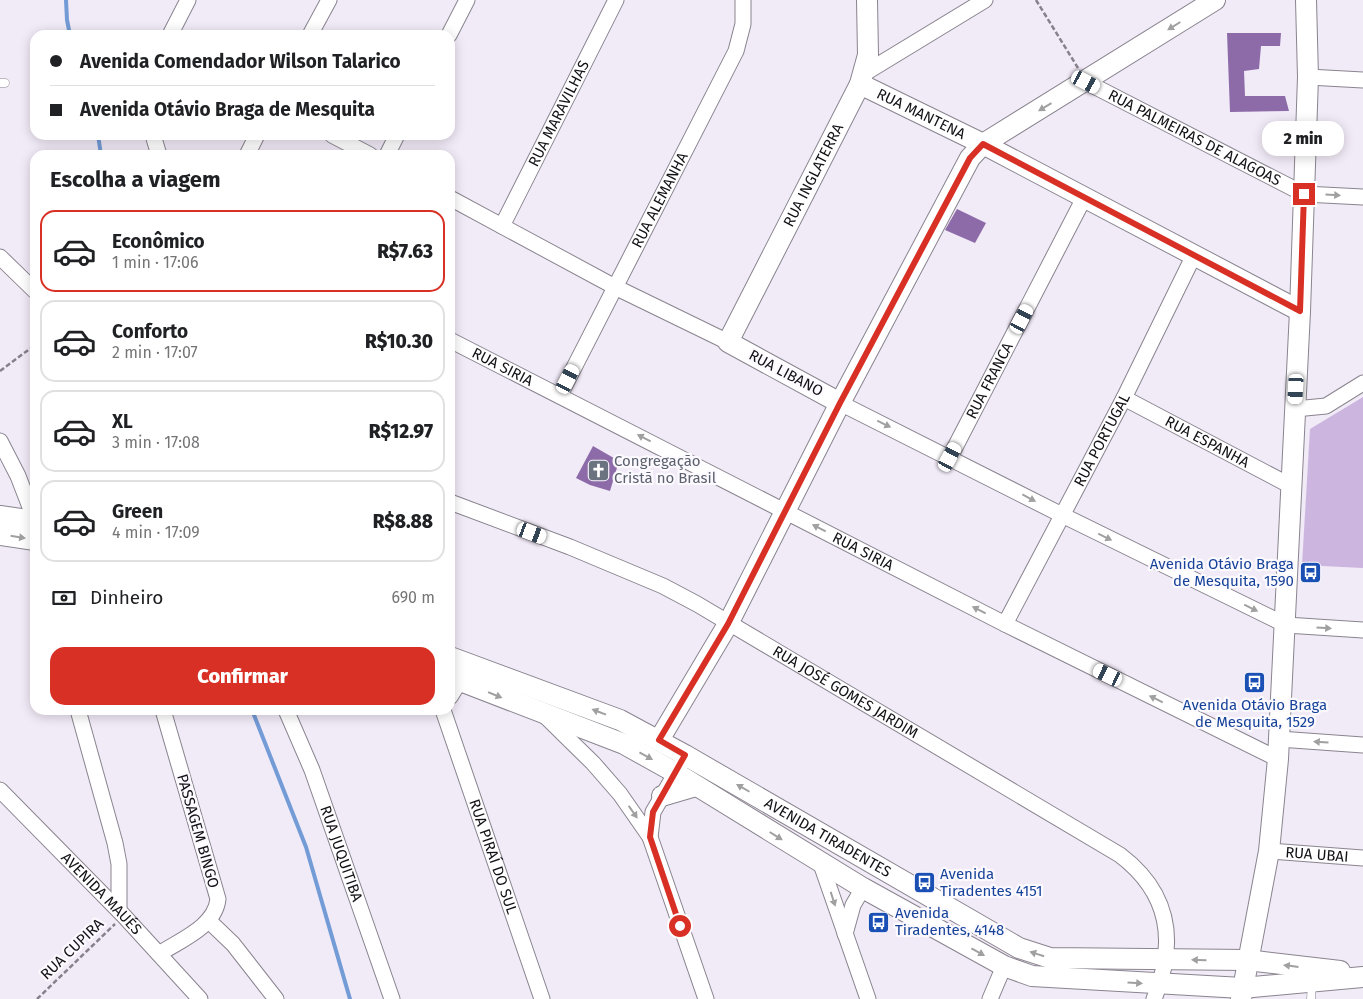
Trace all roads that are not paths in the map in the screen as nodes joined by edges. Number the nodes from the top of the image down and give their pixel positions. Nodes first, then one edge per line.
1 (188, 0) edge
2 (329, 0) edge
3 (467, 0) edge
4 (616, 0) edge
5 (743, 0) edge
6 (867, 0) edge
7 (1215, 0) edge
8 (1306, 0) edge
9 (982, 1) edge
10 (173, 30) edge
11 (313, 30) edge
12 (452, 30) edge
13 (1308, 77) junction
14 (862, 79) junction
15 (1363, 80) edge
16 (1086, 82) junction
17 (342, 140) edge
18 (983, 144) junction
19 (360, 150) edge
20 (1304, 194) junction
21 (1363, 197) edge
22 (1084, 198) junction
23 (455, 201) edge
24 (502, 226) junction
25 (1194, 255) junction
26 (0, 257) edge
27 (30, 286) edge
28 (616, 287) junction
29 (1300, 311) junction
30 (455, 342) edge
31 (728, 342) junction
32 (1363, 383) edge
33 (560, 395) junction
34 (1124, 398) junction
35 (840, 403) junction
36 (1295, 409) junction
37 (0, 441) edge
38 (950, 457) junction
39 (1292, 486) junction
40 (455, 504) edge
41 (30, 507) edge
42 (786, 510) junction
43 (1062, 515) junction
44 (0, 516) edge
45 (30, 519) edge
46 (0, 535) edge
47 (30, 539) edge
48 (728, 624) junction
49 (1005, 624) junction
50 (1286, 625) junction
51 (1363, 630) edge
52 (455, 659) edge
53 (455, 686) edge
54 (541, 712) junction
55 (79, 715) edge
56 (164, 715) edge
57 (288, 715) edge
58 (446, 715) edge
59 (659, 740) junction
60 (1363, 745) edge
61 (1278, 749) junction
62 (685, 755) junction
63 (676, 773) junction
64 (696, 786) junction
65 (0, 790) edge
66 (662, 796) junction
67 (650, 837) junction
68 (1269, 851) junction
69 (1363, 858) edge
70 (821, 864) junction
71 (863, 888) junction
72 (121, 913) junction
73 (209, 921) junction
74 (844, 935) junction
75 (159, 954) junction
76 (1165, 960) junction
77 (1247, 960) junction
78 (1004, 966) junction
79 (1360, 977) edge
80 (1311, 991) edge
81 (1157, 992) edge
82 (1242, 993) edge
83 (200, 999) edge
84 (276, 999) edge
85 (392, 999) edge
86 (542, 999) edge
87 (706, 999) edge
88 (868, 999) edge
89 (990, 999) edge

1 - 10 street
2 - 11 street
3 - 12 street
4 - 24 street, RUA MARAVILHAS
5 - 28 street, RUA ALEMANHA
6 - 14 main road, RUA INGLATERRA
7 -> 16 main road
8 - 13 main road
9 - 14 street
13 - 15 street
13 - 20 main road
14 - 18 main road, RUA MANTENA
14 - 31 main road, RUA INGLATERRA
16 -> 18 main road
16 - 20 street, RUA PALMEIRAS DE ALAGOAS
17 - 19 street
18 - 22 main road, RUA MANTENA
18 - 35 main road
20 -> 21 street
20 - 29 main road
22 - 25 main road, RUA MANTENA
22 - 38 street, RUA FRANCA
23 - 24 street, RUA LIBANO
24 - 28 street, RUA LIBANO
25 - 29 main road, RUA MANTENA
25 - 34 street, RUA PORTUGAL
26 - 27 street
28 - 31 street, RUA LIBANO
28 - 33 street, RUA ALEMANHA
29 - 36 main road
30 - 33 street, RUA SIRIA
31 - 35 main road, RUA LIBANO
32 - 36 street
42 -> 33 street, RUA SIRIA
34 - 39 street, RUA ESPANHA
34 - 43 street, RUA PORTUGAL
35 -> 38 street, RUA LIBANO
35 - 42 main road
36 - 39 main road
37 - 41 street
38 -> 43 street, RUA LIBANO
39 - 50 main road
40 - 48 street, RUA JOSÉ GOMES JARDIM
42 - 48 main road
49 -> 42 street, RUA SIRIA
43 - 49 street, RUA PORTUGAL
43 -> 50 street, RUA LIBANO
44 - 45 main road
46 -> 47 main road
48 - 59 main road
48 - 76 street, RUA JOSÉ GOMES JARDIM
61 -> 49 street, RUA SIRIA
50 -> 51 street
50 - 61 main road
59 -> 52 main road, AVENIDA TIRADENTES
53 -> 54 main road, AVENIDA TIRADENTES
54 -> 63 main road, AVENIDA TIRADENTES
54 -> 67 street
55 - 72 street
56 - 73 street, PASSAGEM BINGO
57 - 85 street, RUA JUQUITIBA
58 - 86 street, RUA PIRAÍ DO SUL
59 - 62 main road, AVENIDA TIRADENTES
60 -> 61 street
61 - 68 main road
62 - 63 street
76 -> 62 main road, AVENIDA TIRADENTES
63 - 64 main road, AVENIDA TIRADENTES
63 - 66 street
64 - 66 main road
64 -> 70 main road, AVENIDA TIRADENTES
65 - 72 street, AVENIDA MAUÉS
66 - 67 street
67 - 87 street
68 - 69 street, RUA UBAI
68 - 77 main road
70 - 71 main road, AVENIDA TIRADENTES
70 -> 74 street
71 - 74 street
71 -> 78 main road, AVENIDA TIRADENTES
72 - 75 street, AVENIDA MAUÉS
73 - 75 street
73 - 84 street
74 - 88 street
75 - 83 street, AVENIDA MAUÉS
77 -> 76 main road, AVENIDA TIRADENTES
76 - 81 street, RUA JOSÉ GOMES JARDIM
79 -> 77 main road, AVENIDA TIRADENTES
77 - 82 main road
78 -> 81 main road, AVENIDA TIRADENTES
78 - 89 street
79 - 80 main road, AVENIDA TIRADENTES
80 - 82 main road, AVENIDA TIRADENTES
81 - 82 main road, AVENIDA TIRADENTES

